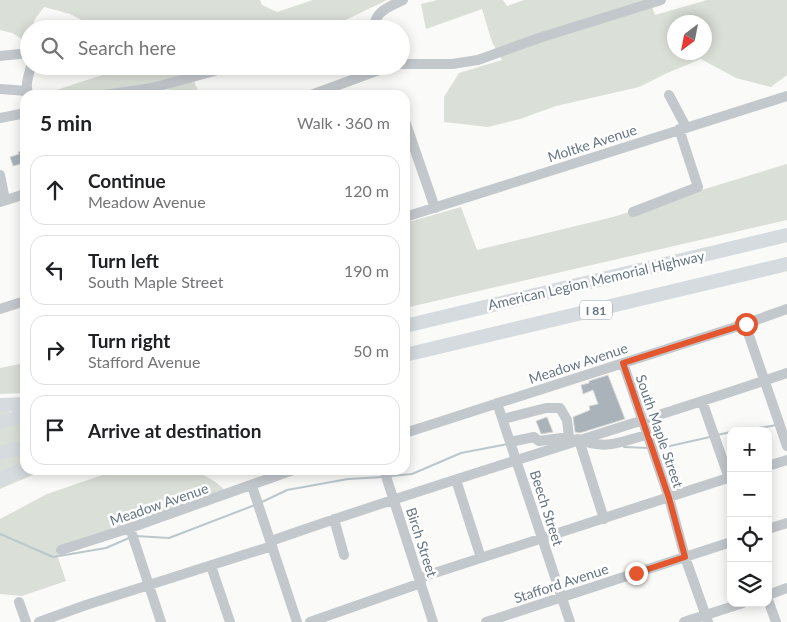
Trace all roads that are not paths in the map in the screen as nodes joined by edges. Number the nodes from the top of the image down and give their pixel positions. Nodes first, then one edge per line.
1 (403, 0) edge
2 (661, 0) edge
3 (376, 20) edge
4 (20, 55) edge
5 (0, 56) edge
6 (410, 64) edge
7 (30, 75) edge
8 (200, 75) edge
9 (364, 75) edge
10 (0, 89) edge
11 (28, 90) edge
12 (137, 90) edge
13 (324, 90) edge
14 (20, 92) edge
15 (669, 94) dead end
16 (787, 96) edge
17 (20, 114) edge
18 (0, 118) edge
19 (682, 128) junction
20 (410, 151) edge
21 (0, 175) edge
22 (20, 196) edge
23 (3, 201) edge
24 (435, 208) junction
25 (633, 212) dead end
26 (410, 216) edge
27 (787, 234) edge
28 (787, 264) edge
29 (20, 303) edge
30 (0, 309) edge
31 (787, 309) edge
32 (746, 324) junction
33 (410, 325) edge
34 (410, 354) edge
35 (623, 363) junction
36 (787, 373) edge
37 (766, 380) junction
38 (702, 401) junction
39 (497, 403) junction
40 (20, 404) edge
41 (0, 405) edge
42 (20, 417) edge
43 (503, 419) junction
44 (641, 420) junction
45 (0, 422) edge
46 (410, 431) edge
47 (646, 435) junction
48 (574, 438) junction
49 (510, 442) junction
50 (787, 446) edge
51 (20, 448) edge
52 (0, 453) edge
53 (516, 459) junction
54 (787, 460) edge
55 (772, 465) edge
56 (20, 471) edge
57 (728, 472) edge
58 (280, 475) edge
59 (386, 475) edge
60 (727, 478) edge
61 (0, 479) edge
62 (456, 480) junction
63 (252, 486) junction
64 (669, 498) junction
65 (394, 499) junction
66 (334, 519) junction
67 (604, 519) junction
68 (787, 523) edge
69 (130, 528) junction
70 (772, 528) edge
71 (542, 538) junction
72 (272, 543) junction
73 (727, 543) edge
74 (62, 550) dead end
75 (344, 555) dead end
76 (685, 557) junction
77 (481, 558) junction
78 (211, 566) junction
79 (420, 581) junction
80 (149, 586) junction
81 (787, 588) edge
82 (772, 594) edge
83 (561, 597) junction
84 (19, 602) dead end
85 (733, 607) edge
86 (771, 607) edge
87 (707, 618) edge
88 (26, 622) edge
89 (39, 622) edge
90 (161, 622) edge
91 (230, 622) edge
92 (297, 622) edge
93 (310, 622) edge
94 (433, 622) edge
95 (486, 622) edge
96 (570, 622) edge
97 (684, 622) edge
98 (776, 622) edge

1 - 3 street
2 - 6 street
4 - 5 street
7 - 11 street
8 - 12 street
9 - 13 street
10 - 14 street
15 - 19 street
16 - 19 street, Moltke Avenue
17 - 18 street
19 - 24 street, Moltke Avenue
19 - 25 street
20 - 24 street
21 - 23 street
22 - 23 street
24 - 26 street, Moltke Avenue
27 - 33 highway, American Legion Memorial Highway / I 81
28 - 34 highway, American Legion Memorial Highway / I 81
29 - 30 street
31 - 32 street, Meadow Avenue
32 - 35 street, Meadow Avenue
32 - 37 street
35 - 39 street, Meadow Avenue
35 - 44 street, South Maple Street
36 - 37 street
37 - 38 street
37 - 50 street
38 - 44 street
38 - 57 street
39 - 43 street, Beech Street
39 - 46 street, Meadow Avenue
40 - 41 highway
42 - 45 highway
43 - 48 street
43 - 49 street, Beech Street
44 - 47 street, South Maple Street
44 - 48 street
47 - 48 street
47 - 64 street, South Maple Street
48 - 49 street
48 - 53 street
48 - 67 street
49 - 53 street, Beech Street
51 - 52 highway
53 - 62 street
53 - 71 street, Beech Street
54 - 55 street
56 - 61 highway
58 - 63 street, Meadow Avenue
59 - 65 street, Birch Street
60 - 64 street
62 - 65 street
62 - 77 street
63 - 69 street, Meadow Avenue
63 - 72 street
64 - 67 street
64 - 76 street, South Maple Street
65 - 66 street
65 - 79 street, Birch Street
66 - 72 street
66 - 75 street
67 - 71 street
68 - 70 street
69 - 74 street, Meadow Avenue
69 - 80 street
71 - 77 street
71 - 83 street, Beech Street
72 - 78 street
72 - 92 street
73 - 76 street, Stafford Avenue
76 - 83 street, Stafford Avenue
76 - 87 street, South Maple Street
77 - 79 street
78 - 80 street
78 - 91 street
79 - 93 street
79 - 94 street, Birch Street
80 - 89 street
80 - 90 street
81 - 82 street
83 - 95 street, Stafford Avenue
83 - 96 street, Beech Street
84 - 88 street
85 - 87 street
86 - 98 street
87 - 97 street

